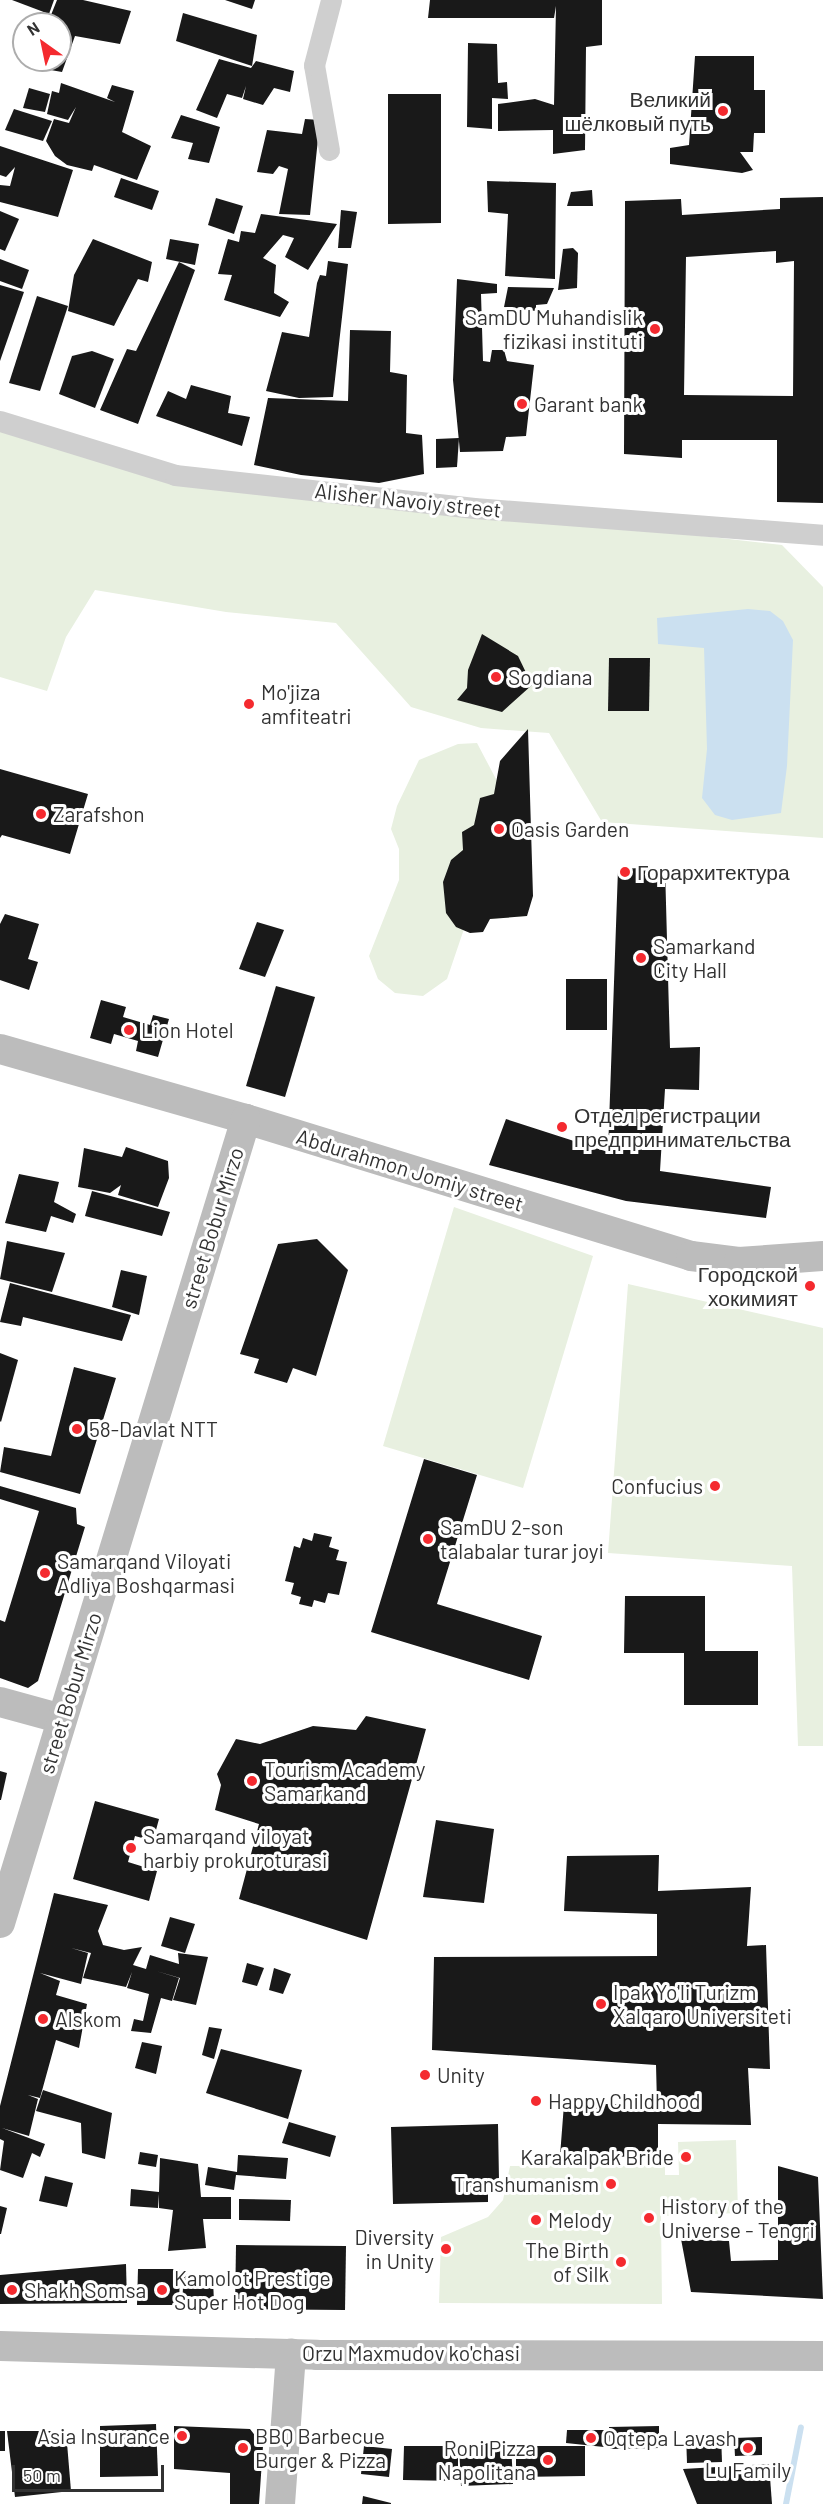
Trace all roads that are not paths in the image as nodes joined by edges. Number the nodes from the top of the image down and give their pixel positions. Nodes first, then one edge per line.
1 (331, 0) edge
2 (329, 150) dead end
3 (0, 421) edge
4 (823, 535) edge
5 (0, 1049) edge
6 (246, 1119) junction
7 (823, 1256) edge
8 (0, 1702) edge
9 (62, 1719) junction
10 (0, 1923) edge
11 (0, 2346) edge
12 (291, 2353) junction
13 (822, 2356) edge
14 (280, 2504) edge

1 - 2 street
3 - 4 street, Alisher Navoiy street
5 - 6 main road, Abdurahmon Jomiy street
6 - 7 main road, Abdurahmon Jomiy street
6 - 9 main road, street Bobur Mirzo
8 - 9 main road
9 - 10 main road, street Bobur Mirzo
11 - 12 main road, Orzu Maxmudov ko'chasi
12 - 13 main road, Orzu Maxmudov ko'chasi
12 - 14 main road

